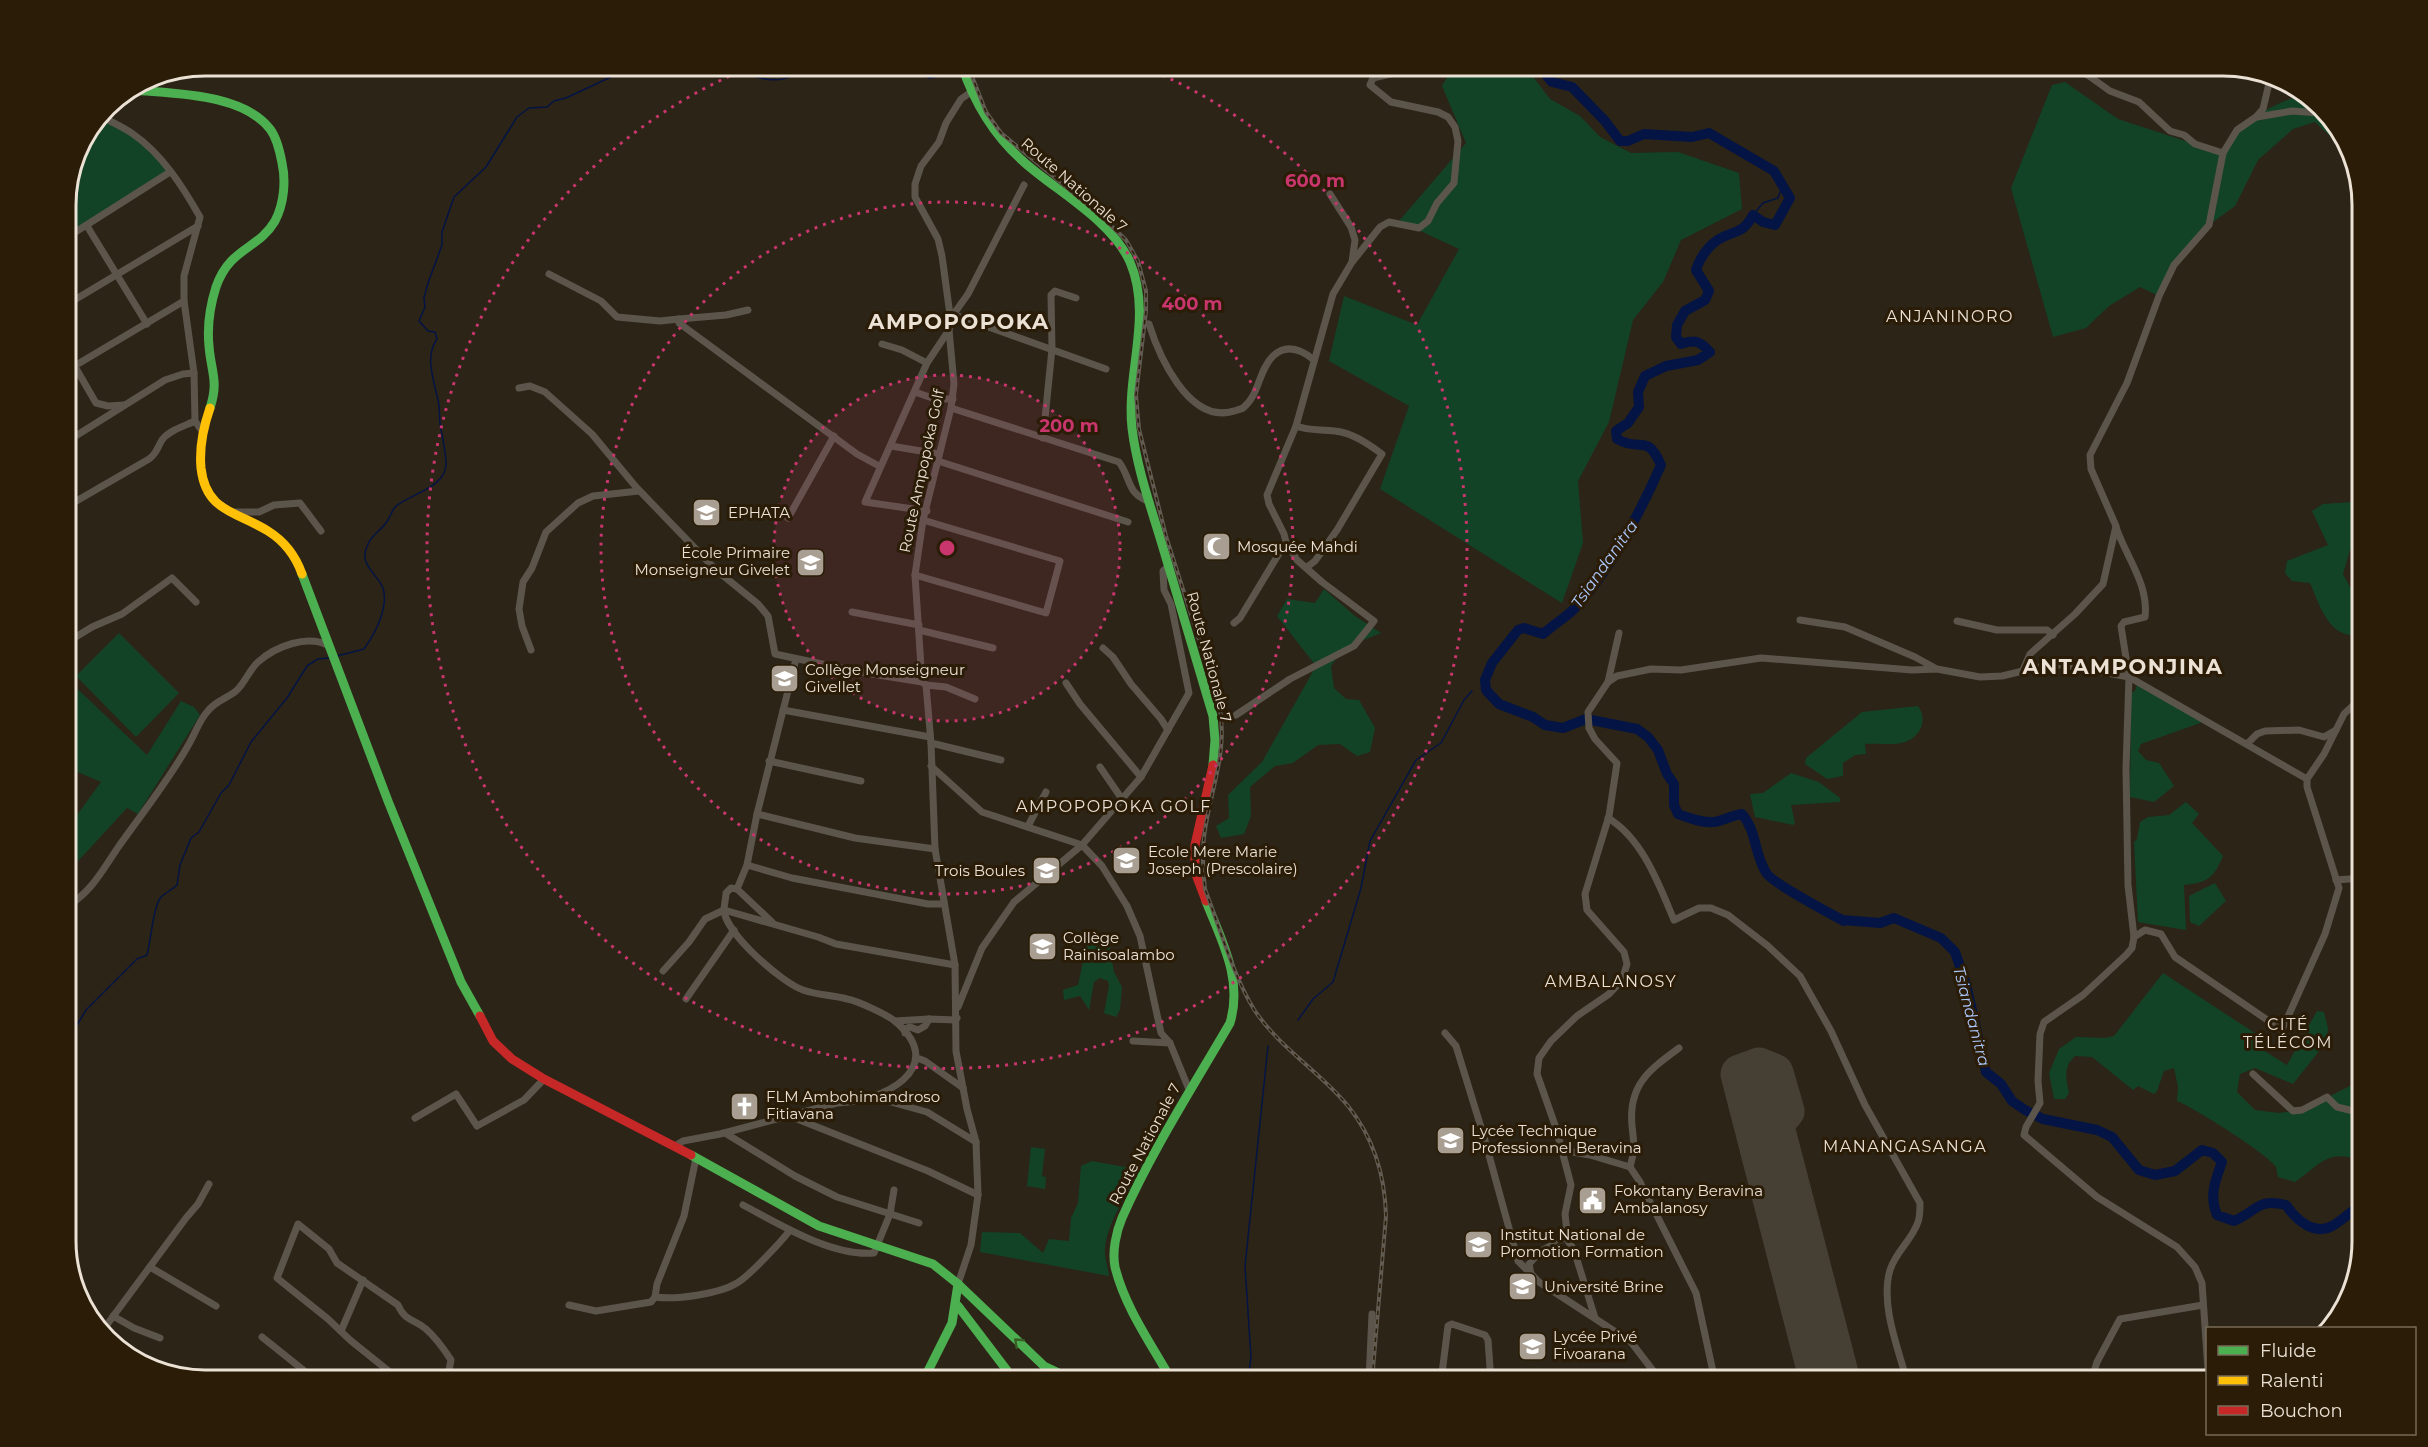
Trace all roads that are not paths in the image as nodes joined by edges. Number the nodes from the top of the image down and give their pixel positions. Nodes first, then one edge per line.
1 (964, 76) edge
2 (1382, 76) edge
3 (2089, 76) edge
4 (2269, 85) edge
5 (146, 92) edge
6 (971, 92) junction
7 (2312, 112) edge
8 (2256, 117) junction
9 (109, 121) edge
10 (2223, 153) junction
11 (171, 172) junction
12 (1024, 185) dead end
13 (1330, 194) dead end
14 (87, 225) junction
15 (198, 226) junction
16 (77, 231) edge
17 (1352, 262) junction
18 (549, 274) dead end
19 (117, 275) junction
20 (1076, 297) dead end
21 (77, 298) edge
22 (184, 301) junction
23 (748, 310) dead end
24 (952, 315) junction
25 (679, 319) junction
26 (1141, 323) junction
27 (147, 324) junction
28 (949, 330) junction
29 (882, 344) dead end
30 (1052, 349) junction
31 (1314, 360) junction
32 (927, 363) junction
33 (77, 365) edge
34 (1106, 369) dead end
35 (77, 370) edge
36 (194, 373) junction
37 (519, 388) dead end
38 (915, 392) junction
39 (953, 399) junction
40 (127, 405) junction
41 (951, 408) junction
42 (195, 421) junction
43 (1296, 426) junction
44 (202, 431) junction
45 (77, 435) edge
46 (834, 436) junction
47 (1043, 438) junction
48 (891, 446) junction
49 (939, 458) junction
50 (879, 466) junction
51 (639, 490) junction
52 (77, 501) edge
53 (1150, 502) junction
54 (927, 511) junction
55 (230, 512) junction
56 (788, 518) dead end
57 (923, 520) junction
58 (1128, 522) dead end
59 (2116, 526) junction
60 (321, 531) dead end
61 (1286, 542) junction
62 (1169, 566) junction
63 (1307, 567) junction
64 (915, 575) junction
65 (196, 602) dead end
66 (852, 612) dead end
67 (1800, 620) dead end
68 (1957, 621) dead end
69 (1234, 623) dead end
70 (919, 627) junction
71 (1619, 633) dead end
72 (2053, 635) junction
73 (77, 636) edge
74 (993, 648) dead end
75 (1103, 648) dead end
76 (531, 650) dead end
77 (332, 654) junction
78 (1915, 657) junction
79 (796, 659) junction
80 (1937, 669) junction
81 (1912, 670) junction
82 (2022, 670) junction
83 (2129, 677) junction
84 (1608, 682) junction
85 (1066, 683) dead end
86 (924, 684) junction
87 (975, 699) dead end
88 (2351, 707) edge
89 (783, 710) junction
90 (1236, 715) dead end
91 (1168, 730) junction
92 (2336, 730) junction
93 (930, 740) junction
94 (2247, 744) junction
95 (1001, 760) dead end
96 (769, 761) junction
97 (931, 766) junction
98 (1100, 767) dead end
99 (1141, 777) junction
100 (2307, 779) junction
101 (861, 781) dead end
102 (1046, 792) dead end
103 (1122, 799) junction
104 (757, 814) junction
105 (1608, 818) junction
106 (1028, 826) junction
107 (1082, 845) junction
108 (935, 849) junction
109 (747, 865) junction
110 (2352, 879) edge
111 (2336, 880) junction
112 (737, 889) junction
113 (77, 900) edge
114 (944, 904) junction
115 (724, 910) junction
116 (774, 924) junction
117 (734, 930) junction
118 (2134, 937) junction
119 (955, 965) junction
120 (663, 971) dead end
121 (686, 999) dead end
122 (929, 1019) junction
123 (956, 1020) junction
124 (896, 1022) junction
125 (905, 1033) junction
126 (1445, 1033) dead end
127 (1132, 1041) dead end
128 (1170, 1043) junction
129 (1679, 1047) dead end
130 (917, 1058) junction
131 (2253, 1074) dead end
132 (544, 1079) junction
133 (963, 1088) junction
134 (1190, 1092) junction
135 (876, 1095) junction
136 (2352, 1111) edge
137 (787, 1115) junction
138 (415, 1118) dead end
139 (724, 1133) junction
140 (976, 1142) junction
141 (675, 1146) junction
142 (1562, 1150) junction
143 (696, 1158) junction
144 (1630, 1167) junction
145 (209, 1184) dead end
146 (894, 1190) dead end
147 (978, 1196) junction
148 (743, 1205) dead end
149 (890, 1214) junction
150 (919, 1223) dead end
151 (790, 1230) junction
152 (1568, 1236) junction
153 (876, 1246) junction
154 (150, 1267) junction
155 (1531, 1274) junction
156 (363, 1280) junction
157 (958, 1284) junction
158 (655, 1297) junction
159 (569, 1305) dead end
160 (2203, 1305) junction
161 (216, 1306) dead end
162 (958, 1306) junction
163 (1372, 1314) dead end
164 (113, 1316) junction
165 (1595, 1318) junction
166 (107, 1325) edge
167 (341, 1331) junction
168 (262, 1337) dead end
169 (160, 1338) dead end
170 (2206, 1344) edge
171 (303, 1370) edge
172 (388, 1370) edge
173 (449, 1370) edge
174 (929, 1370) edge
175 (1007, 1370) edge
176 (1052, 1370) edge
177 (1166, 1370) edge
178 (1369, 1370) edge
179 (1442, 1370) edge
180 (1490, 1370) edge
181 (1653, 1370) edge
182 (1713, 1370) edge
183 (1904, 1370) edge
184 (2094, 1370) edge

1 - 6 street, Route Nationale 7
2 - 17 street
3 - 10 street
4 - 8 street
5 - 44 street
6 - 24 street, Route Ampopoka Golf
6 - 26 street, Route Nationale 7
7 - 8 street
8 - 10 street
9 - 11 street
10 - 59 street
11 - 14 street
11 - 15 street
12 - 24 street
13 - 17 street
14 - 16 street
14 - 19 street
15 - 19 street
15 - 22 street
17 - 31 street
18 - 25 street
19 - 21 street
19 - 27 street
20 - 30 street
22 - 27 street
22 - 36 street
23 - 25 street
24 - 28 street, Route Ampopoka Golf
24 - 30 street
25 - 46 street
26 - 31 street
26 - 53 street, Route Nationale 7
27 - 33 street
28 - 32 street
28 - 39 street, Route Ampopoka Golf
29 - 32 street
30 - 34 street
30 - 47 street
31 - 43 street
32 - 38 street
35 - 40 street
36 - 40 street
36 - 42 street
37 - 51 street
38 - 39 street
38 - 48 street
39 - 41 street, Route Ampopoka Golf
40 - 45 street
41 - 47 street
41 - 49 street, Route Ampopoka Golf
42 - 44 street
42 - 52 street
43 - 61 street
43 - 63 street
44 - 55 street
46 - 50 street
46 - 56 street
47 - 53 street
48 - 49 street
48 - 50 street
49 - 54 street, Route Ampopoka Golf
49 - 58 street
50 - 54 street
51 - 76 street
51 - 79 street
53 - 62 street, Route Nationale 7
54 - 57 street, Route Ampopoka Golf
55 - 60 street
55 - 77 street
57 - 64 street, Route Ampopoka Golf
57 - 64 street
59 - 72 street
59 - 83 street
61 - 63 street
61 - 69 street
62 - 91 street
62 - 134 street, Route Nationale 7
63 - 90 street
64 - 70 street, Route Ampopoka Golf
65 - 73 street
66 - 70 street
67 - 78 street
68 - 72 street
70 - 74 street
70 - 86 street, Route Ampopoka Golf
71 - 84 street
72 - 82 street
75 - 91 street
77 - 113 street
77 - 132 street
78 - 80 street
78 - 81 street
79 - 86 street
79 - 89 street
80 - 81 street
80 - 82 street
81 - 84 street
82 - 83 street
83 - 94 street
83 - 118 street
84 - 105 street
85 - 99 street
86 - 87 street
86 - 93 street, Route Ampopoka Golf
88 - 92 street
89 - 93 street
89 - 96 street
91 - 99 street
92 - 94 street
92 - 100 street
93 - 95 street
93 - 97 street, Route Ampopoka Golf
94 - 100 street
96 - 101 street
96 - 104 street
97 - 106 street
97 - 108 street, Route Ampopoka Golf
98 - 103 street
99 - 103 street
100 - 111 street
102 - 106 street
103 - 107 street
104 - 108 street
104 - 109 street
105 - 142 street
105 - 183 street
106 - 107 street
107 - 123 street
107 - 128 street
108 - 114 street, Route Ampopoka Golf
109 - 112 street
109 - 114 street
110 - 111 street
111 - 118 street
112 - 115 street
112 - 116 street
114 - 119 street, Route Ampopoka Golf
115 - 116 street
115 - 117 street
115 - 120 street
116 - 119 street
117 - 121 street
117 - 124 street
118 - 160 street
119 - 123 street, Route Ampopoka Golf
122 - 123 street
122 - 124 street
122 - 125 street
123 - 133 street
124 - 125 street
125 - 130 street
126 - 155 street
127 - 128 street
128 - 134 street
129 - 144 street
130 - 133 street
130 - 135 street
131 - 136 street
132 - 138 street
132 - 141 street
133 - 140 street
134 - 177 street, Route Nationale 7
135 - 137 street
135 - 140 street
137 - 139 street
137 - 147 street
139 - 141 street
139 - 149 street
140 - 147 street
141 - 143 street
142 - 144 street
142 - 152 street
143 - 153 street
143 - 158 street
144 - 182 street
145 - 154 street
146 - 149 street
147 - 157 street
148 - 151 street
149 - 150 street
149 - 153 street
151 - 153 street
151 - 158 street
152 - 155 street
152 - 165 street
153 - 157 street
154 - 161 street
154 - 164 street
155 - 165 street
156 - 167 street
156 - 167 street
156 - 173 street
157 - 162 street
176 -> 157 street
158 - 159 street
160 - 170 street
160 - 184 street
162 - 174 street
162 - 175 street
163 - 178 street
164 - 166 street
164 - 169 street
165 - 181 street
167 - 172 street
168 - 171 street
179 - 180 street

